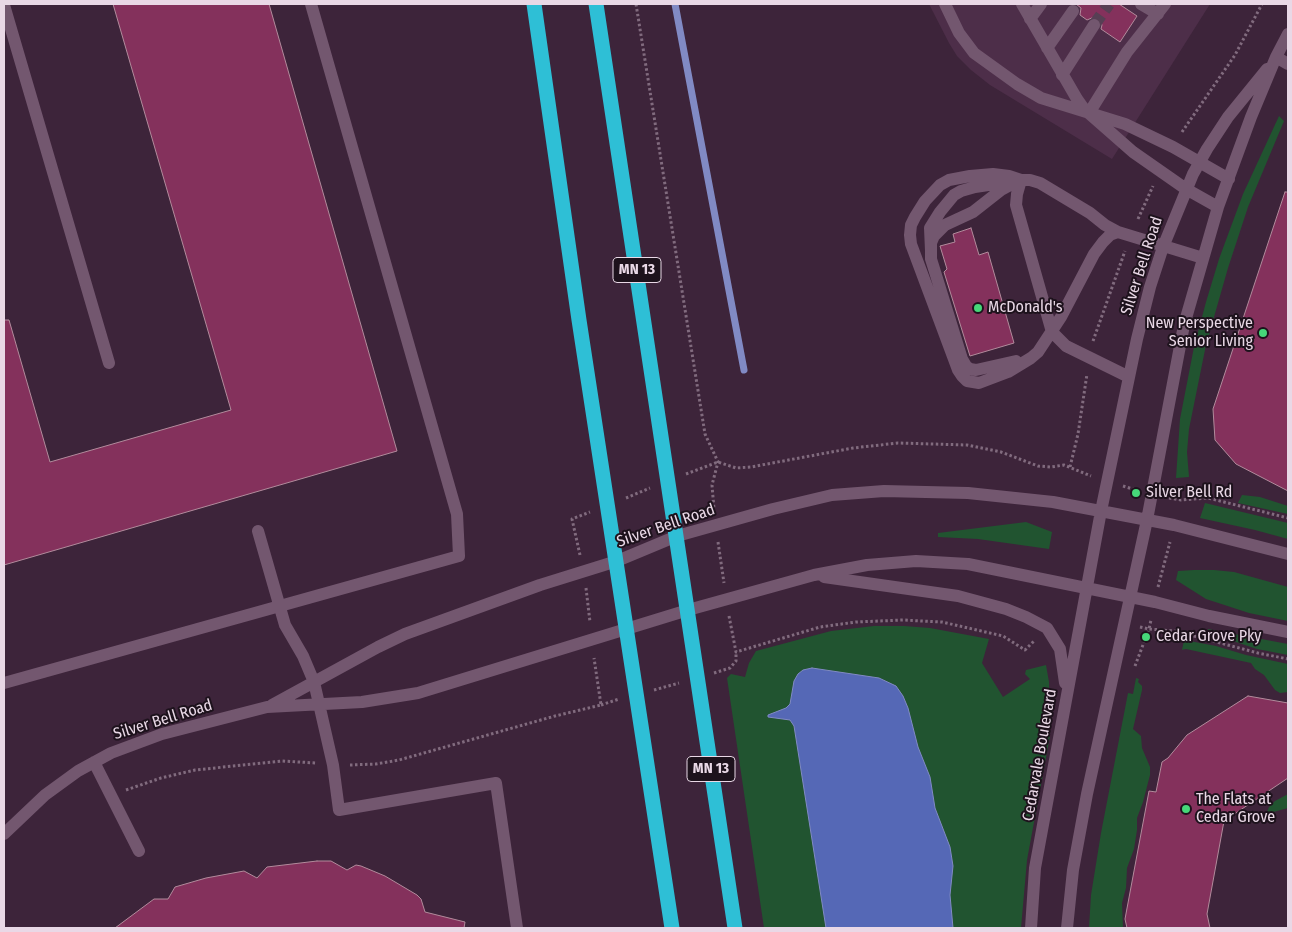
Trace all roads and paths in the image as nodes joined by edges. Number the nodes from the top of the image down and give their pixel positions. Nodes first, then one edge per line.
1 (311, 4) edge
2 (534, 4) edge
3 (596, 4) edge
4 (636, 4) edge
5 (944, 4) edge
6 (1022, 4) edge
7 (1040, 4) edge
8 (1140, 4) edge
9 (4, 6) edge
10 (1161, 9) edge
11 (1073, 10) dead end
12 (1030, 18) junction
13 (1094, 25) tunnel mouth
14 (1288, 34) edge
15 (1047, 48) junction
16 (1276, 57) junction
17 (1288, 64) edge
18 (1062, 75) junction
19 (1089, 113) junction
20 (1200, 162) junction
21 (1229, 179) junction
22 (1021, 180) junction
23 (1186, 189) junction
24 (1218, 207) junction
25 (1118, 232) junction
26 (1163, 247) junction
27 (931, 251) junction
28 (1203, 258) junction
29 (1052, 332) junction
30 (109, 363) dead end
31 (1129, 377) junction
32 (1107, 482) junction
33 (1152, 494) junction
34 (1101, 511) junction
35 (1288, 518) edge
36 (1146, 520) junction
37 (258, 531) dead end
38 (677, 536) junction
39 (1288, 554) edge
40 (617, 561) junction
41 (814, 575) junction
42 (1087, 588) junction
43 (1129, 597) junction
44 (280, 607) junction
45 (688, 610) junction
46 (1149, 629) dead end
47 (626, 630) junction
48 (1288, 632) edge
49 (736, 652) dead end
50 (1288, 659) edge
51 (698, 678) junction
52 (314, 682) junction
53 (4, 683) edge
54 (636, 694) junction
55 (320, 704) junction
56 (1066, 704) junction
57 (601, 705) dead end
58 (267, 707) junction
59 (94, 762) junction
60 (4, 834) edge
61 (139, 851) dead end
62 (517, 928) edge
63 (672, 928) edge
64 (735, 928) edge
65 (1031, 928) edge
66 (1067, 928) edge

1 - 44 street
2 - 40 highway
3 - 38 highway, MN 13
4 - 32 path
5 - 19 street
6 - 12 street
7 - 12 street
8 - 10 street
9 - 30 street
10 - 19 street
11 - 15 street
12 - 15 street
13 - 18 street
14 - 16 street, Silver Bell Road
15 - 18 street
16 - 17 street
16 - 20 street, Silver Bell Road
16 - 21 street, Silver Bell Road
18 - 19 street
19 - 20 street
19 - 23 street
20 - 21 street
20 - 23 street, Silver Bell Road
21 - 24 street, Silver Bell Road
22 - 25 street
22 - 27 street
22 - 27 street
22 - 29 street
22 - 29 street
23 - 24 street
23 - 26 street, Silver Bell Road
24 - 28 street, Silver Bell Road
25 - 26 street
25 - 29 street
26 - 28 street
26 - 31 street, Silver Bell Road
27 - 29 street
28 - 33 street, Silver Bell Road
29 - 31 street
31 - 32 street, Silver Bell Road
32 - 33 path
32 - 34 street, Silver Bell Road
33 - 35 path
33 - 36 street, Silver Bell Road
34 - 36 street, Silver Bell Road
34 - 38 street, Silver Bell Road
34 - 42 street, Silver Bell Road
36 - 39 street
36 - 43 street, Silver Bell Road
37 - 44 street
38 - 40 street, Silver Bell Road
38 - 45 highway, MN 13
40 - 47 highway
40 - 52 street, Silver Bell Road
41 - 42 street, Silver Bell Road
41 - 45 street, Silver Bell Road
41 - 56 street
42 - 43 street, Silver Bell Road
42 - 56 street, Cedarvale Boulevard
43 - 48 street
43 - 66 street
44 - 52 street
44 - 53 street
45 - 47 street, Silver Bell Road
45 - 51 highway, MN 13
46 - 50 path
47 - 54 highway
47 - 55 street, Silver Bell Road
49 - 51 path
51 - 54 path
51 - 64 highway, MN 13
52 - 55 street
52 - 58 street, Silver Bell Road
54 - 57 path
54 - 63 highway
55 - 58 street, Silver Bell Road
55 - 62 street
56 - 65 street, Cedarvale Boulevard
58 - 59 street, Silver Bell Road
59 - 60 street, Silver Bell Road
59 - 61 street

